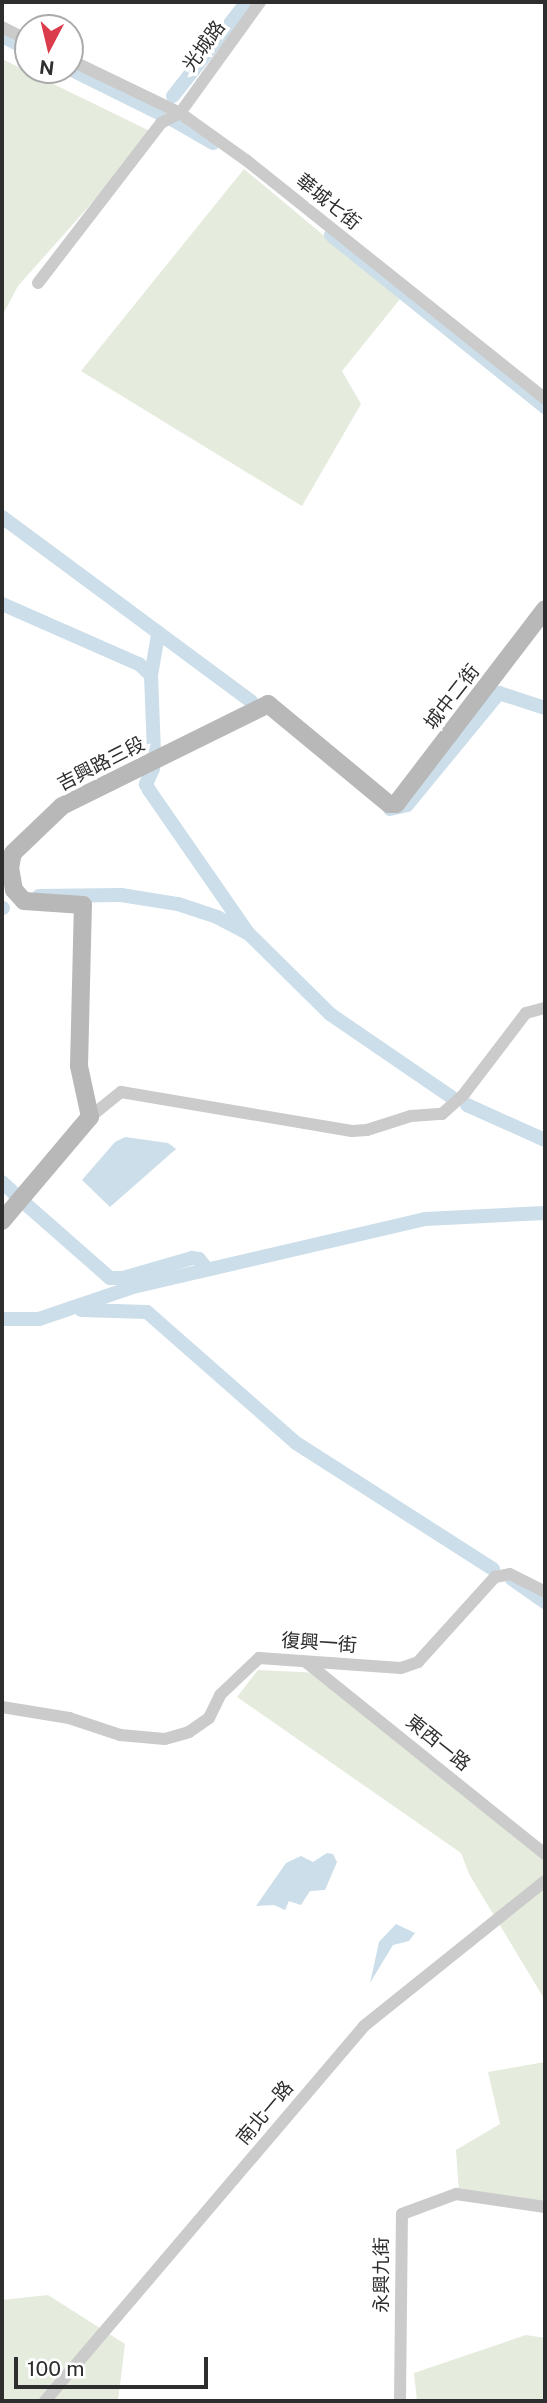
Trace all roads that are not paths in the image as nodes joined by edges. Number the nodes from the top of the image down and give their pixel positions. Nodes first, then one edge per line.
1 (260, 2) edge
2 (84, 67) edge
3 (180, 113) junction
4 (38, 283) dead end
5 (545, 399) edge
6 (545, 609) edge
7 (388, 804) joint
8 (545, 1008) edge
9 (90, 1117) junction
10 (2, 1221) edge
11 (545, 1592) edge
12 (306, 1662) junction
13 (2, 1707) edge
14 (545, 1854) edge
15 (545, 1881) edge
16 (545, 2207) edge
17 (45, 2401) edge
18 (400, 2401) edge

1 - 3 street, 光城路
2 - 3 street, 華城七街
3 - 4 street, 光城路
3 - 5 street, 華城七街
6 - 7 street, 城中二街
7 - 9 street, 吉興路三段
8 - 9 street
9 - 10 street
11 - 12 street, 復興一街
12 - 13 street, 復興一街
12 - 14 street, 東西一路
15 - 17 street, 南北一路
16 - 18 street, 永興九街

